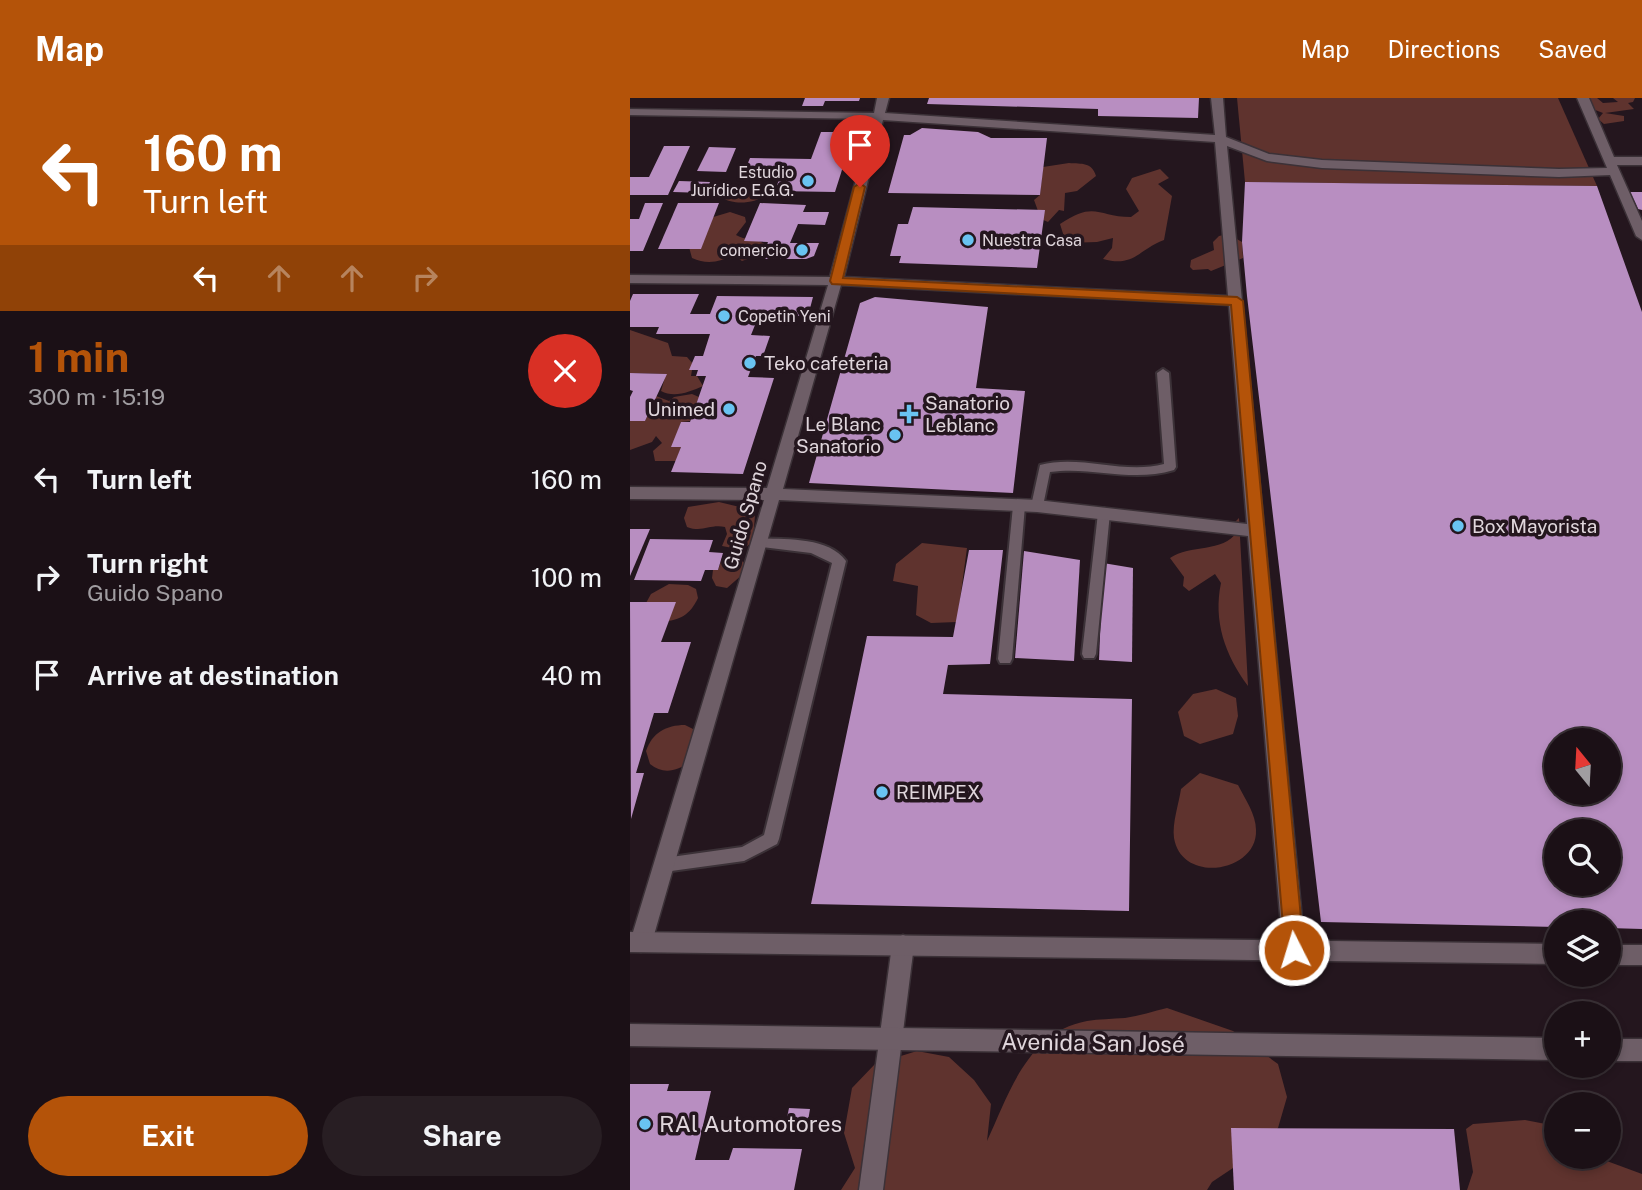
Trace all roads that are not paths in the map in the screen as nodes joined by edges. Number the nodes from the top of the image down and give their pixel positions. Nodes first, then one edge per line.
1 (883, 98) edge
2 (1217, 98) edge
3 (1583, 98) edge
4 (630, 112) edge
5 (878, 116) junction
6 (1220, 139) junction
7 (1642, 161) edge
8 (1613, 166) junction
9 (1642, 236) edge
10 (630, 279) edge
11 (836, 281) junction
12 (1237, 301) junction
13 (1163, 373) dead end
14 (630, 493) edge
15 (773, 494) junction
16 (1019, 506) junction
17 (1037, 506) junction
18 (1104, 513) junction
19 (1256, 531) junction
20 (759, 544) junction
21 (1089, 654) dead end
22 (1005, 659) dead end
23 (664, 865) junction
24 (636, 942) edge
25 (903, 945) junction
26 (1294, 950) junction
27 (1544, 954) edge
28 (1621, 955) edge
29 (1642, 955) edge
30 (630, 1035) edge
31 (892, 1040) junction
32 (1544, 1049) edge
33 (1621, 1049) edge
34 (1642, 1050) edge
35 (871, 1190) edge

1 - 5 street, Guido Spano
2 - 6 street
3 - 8 street
4 - 5 street
5 - 6 street
5 - 11 street, Guido Spano
6 - 8 street
6 - 12 street
7 - 8 street
8 - 9 street
10 - 11 street
11 - 12 street
11 - 15 street, Guido Spano
12 - 19 street
13 - 17 lane
14 - 15 street
15 - 16 street
15 - 20 street, Guido Spano
16 - 17 street
16 - 22 lane
17 - 18 street
18 - 19 street
18 - 21 lane
19 - 26 street
20 - 23 street, Guido Spano
20 - 23 lane
23 - 24 street, Guido Spano
24 - 25 street
25 - 26 street
25 - 31 street
26 - 27 street
28 - 29 street
30 - 31 street, Avenida San José
31 - 32 street, Avenida San José
31 - 35 street
33 - 34 street

